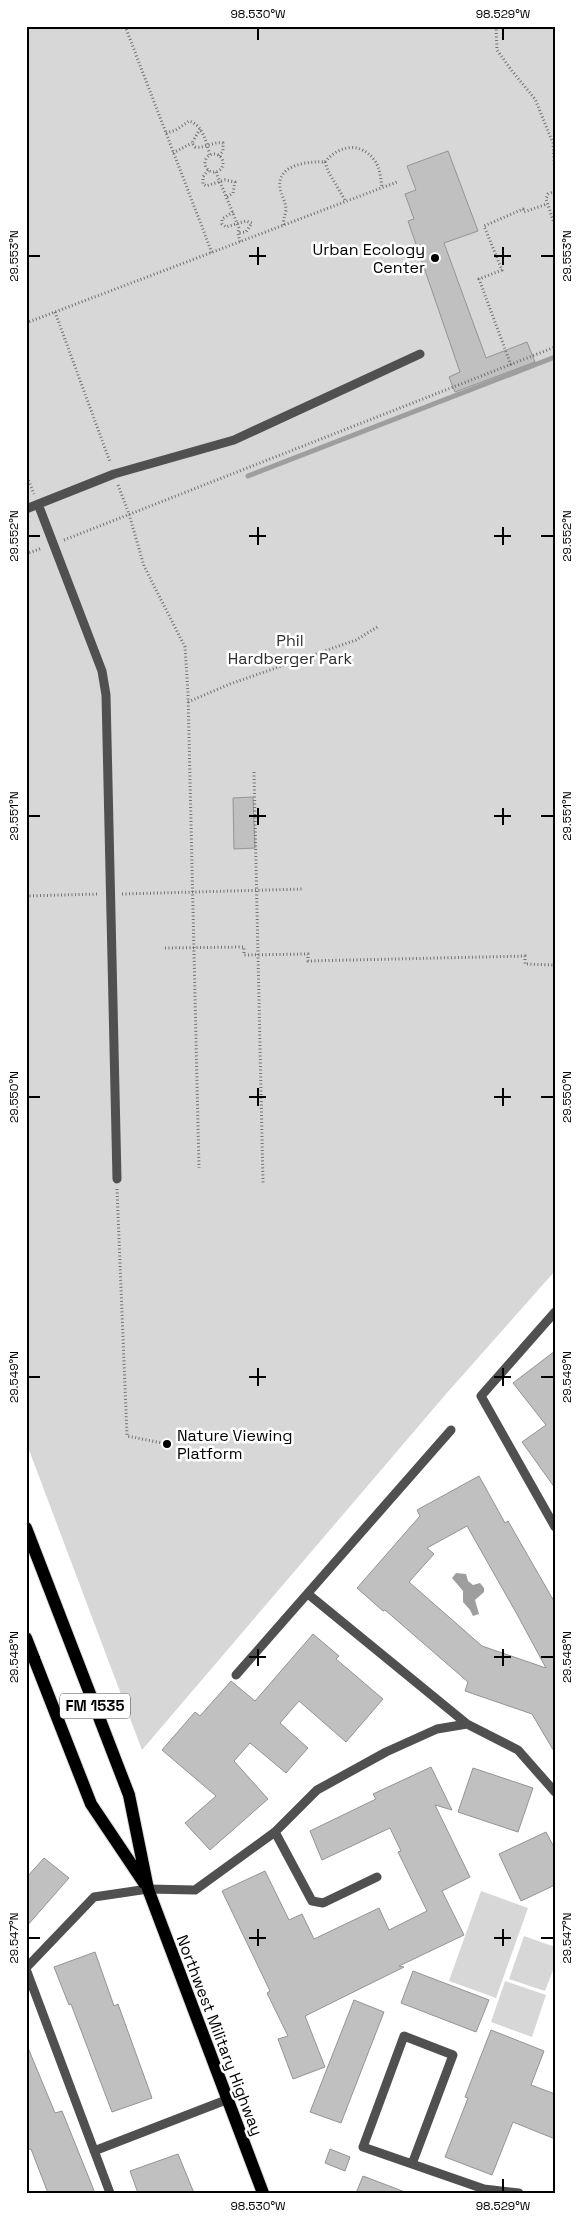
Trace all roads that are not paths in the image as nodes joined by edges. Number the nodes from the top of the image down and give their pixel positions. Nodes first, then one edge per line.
1 (420, 354) dead end
2 (38, 504) junction
3 (26, 509) edge
4 (117, 1179) road end
5 (555, 1312) edge
6 (451, 1430) dead end
7 (555, 1527) edge
8 (26, 1528) edge
9 (308, 1594) junction
10 (26, 1638) edge
11 (236, 1675) dead end
12 (467, 1724) junction
13 (553, 1787) edge
14 (275, 1832) junction
15 (377, 1877) dead end
16 (148, 1889) junction
17 (26, 1969) edge
18 (226, 2100) junction
19 (94, 2151) junction
20 (412, 2164) junction
21 (110, 2193) edge
22 (262, 2193) edge
23 (519, 2193) edge

1 - 2 lane
2 - 3 lane
2 - 4 lane
5 - 7 lane
6 - 9 lane
8 - 16 main road, Northwest Military Highway / FM 1535
9 - 11 lane
9 - 12 lane
10 - 16 main road, Northwest Military Highway / FM 1535
12 - 13 lane
12 - 14 lane
14 - 15 lane
14 - 16 lane
16 - 17 lane
16 - 18 main road, Northwest Military Highway / FM 1535
17 - 19 lane
18 - 19 lane
18 - 22 main road, Northwest Military Highway / FM 1535
19 - 21 lane
20 - 20 lane
20 - 23 lane

